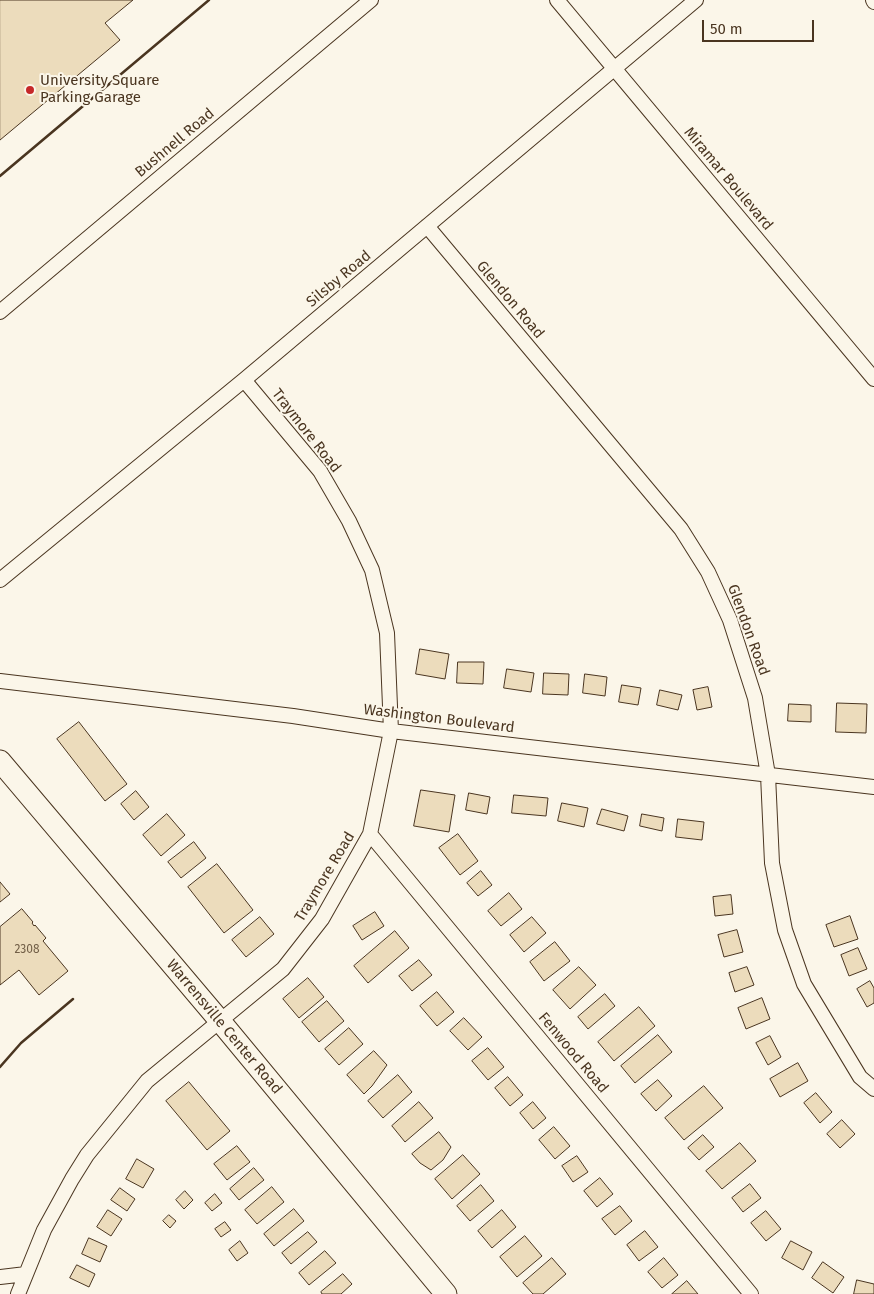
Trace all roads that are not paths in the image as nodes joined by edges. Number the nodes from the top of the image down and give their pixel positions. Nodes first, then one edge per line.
1 (371, 0) edge
2 (557, 0) edge
3 (696, 0) edge
4 (615, 68) junction
5 (427, 226) junction
6 (0, 312) edge
7 (874, 379) edge
8 (244, 380) junction
9 (0, 580) edge
10 (0, 681) edge
11 (391, 731) junction
12 (0, 761) edge
13 (768, 776) junction
14 (874, 787) edge
15 (370, 834) junction
16 (220, 1021) junction
17 (874, 1090) edge
18 (26, 1274) junction
19 (0, 1277) edge
20 (18, 1294) edge
21 (446, 1294) edge
22 (751, 1294) edge

1 - 6 street, Bushnell Road
2 - 4 street, Miramar Boulevard
3 - 4 street, Silsby Road
4 - 5 street, Silsby Road
4 - 7 street, Miramar Boulevard
5 - 8 street, Silsby Road
5 - 13 street, Glendon Road
8 - 9 street, Silsby Road
8 - 11 street, Traymore Road
10 - 11 street, Washington Boulevard
11 - 13 street, Washington Boulevard
11 - 15 street, Traymore Road
12 - 16 main road, Warrensville Center Road
13 - 14 street, Washington Boulevard
13 - 17 street, Glendon Road
15 - 16 street, Traymore Road
15 - 22 street, Fenwood Road
16 - 18 street, Traymore Road
16 - 21 main road, Warrensville Center Road
18 - 19 street
18 - 20 street, Traymore Road

